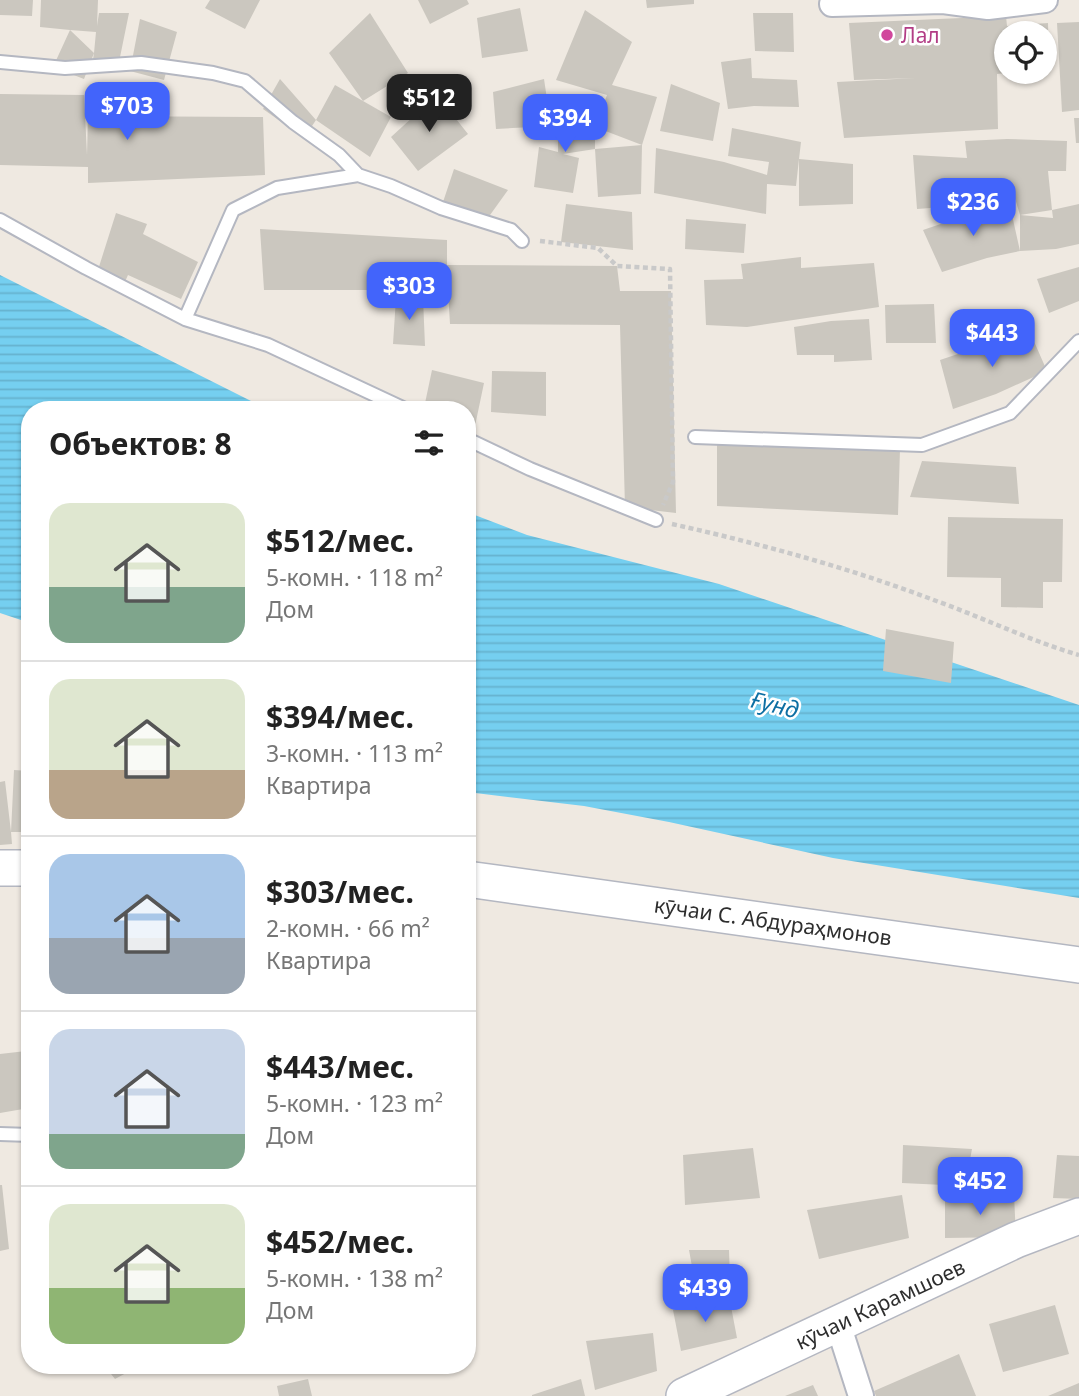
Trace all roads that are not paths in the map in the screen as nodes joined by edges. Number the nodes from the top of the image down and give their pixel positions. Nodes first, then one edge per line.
1 (1045, 0) edge
2 (832, 4) dead end
3 (0, 62) edge
4 (358, 175) junction
5 (0, 220) edge
6 (522, 241) road end
7 (185, 319) junction
8 (1079, 341) edge
9 (388, 401) edge
10 (695, 437) dead end
11 (476, 443) edge
12 (656, 520) road end
13 (0, 867) edge
14 (21, 868) edge
15 (476, 880) edge
16 (1079, 965) edge
17 (0, 1134) edge
18 (21, 1135) edge
19 (1079, 1216) edge
20 (838, 1324) junction
21 (684, 1396) edge
22 (862, 1396) edge

1 - 2 street
3 - 4 lane
4 - 6 lane
4 - 7 lane
5 - 7 lane
7 - 9 lane
8 - 10 lane
11 - 12 lane
13 - 14 street
15 - 16 street, кӯчаи С. Абдураҳмонов
17 - 18 lane
19 - 20 street, кӯчаи Карамшоев
20 - 21 street, кӯчаи Карамшоев
20 - 22 street

